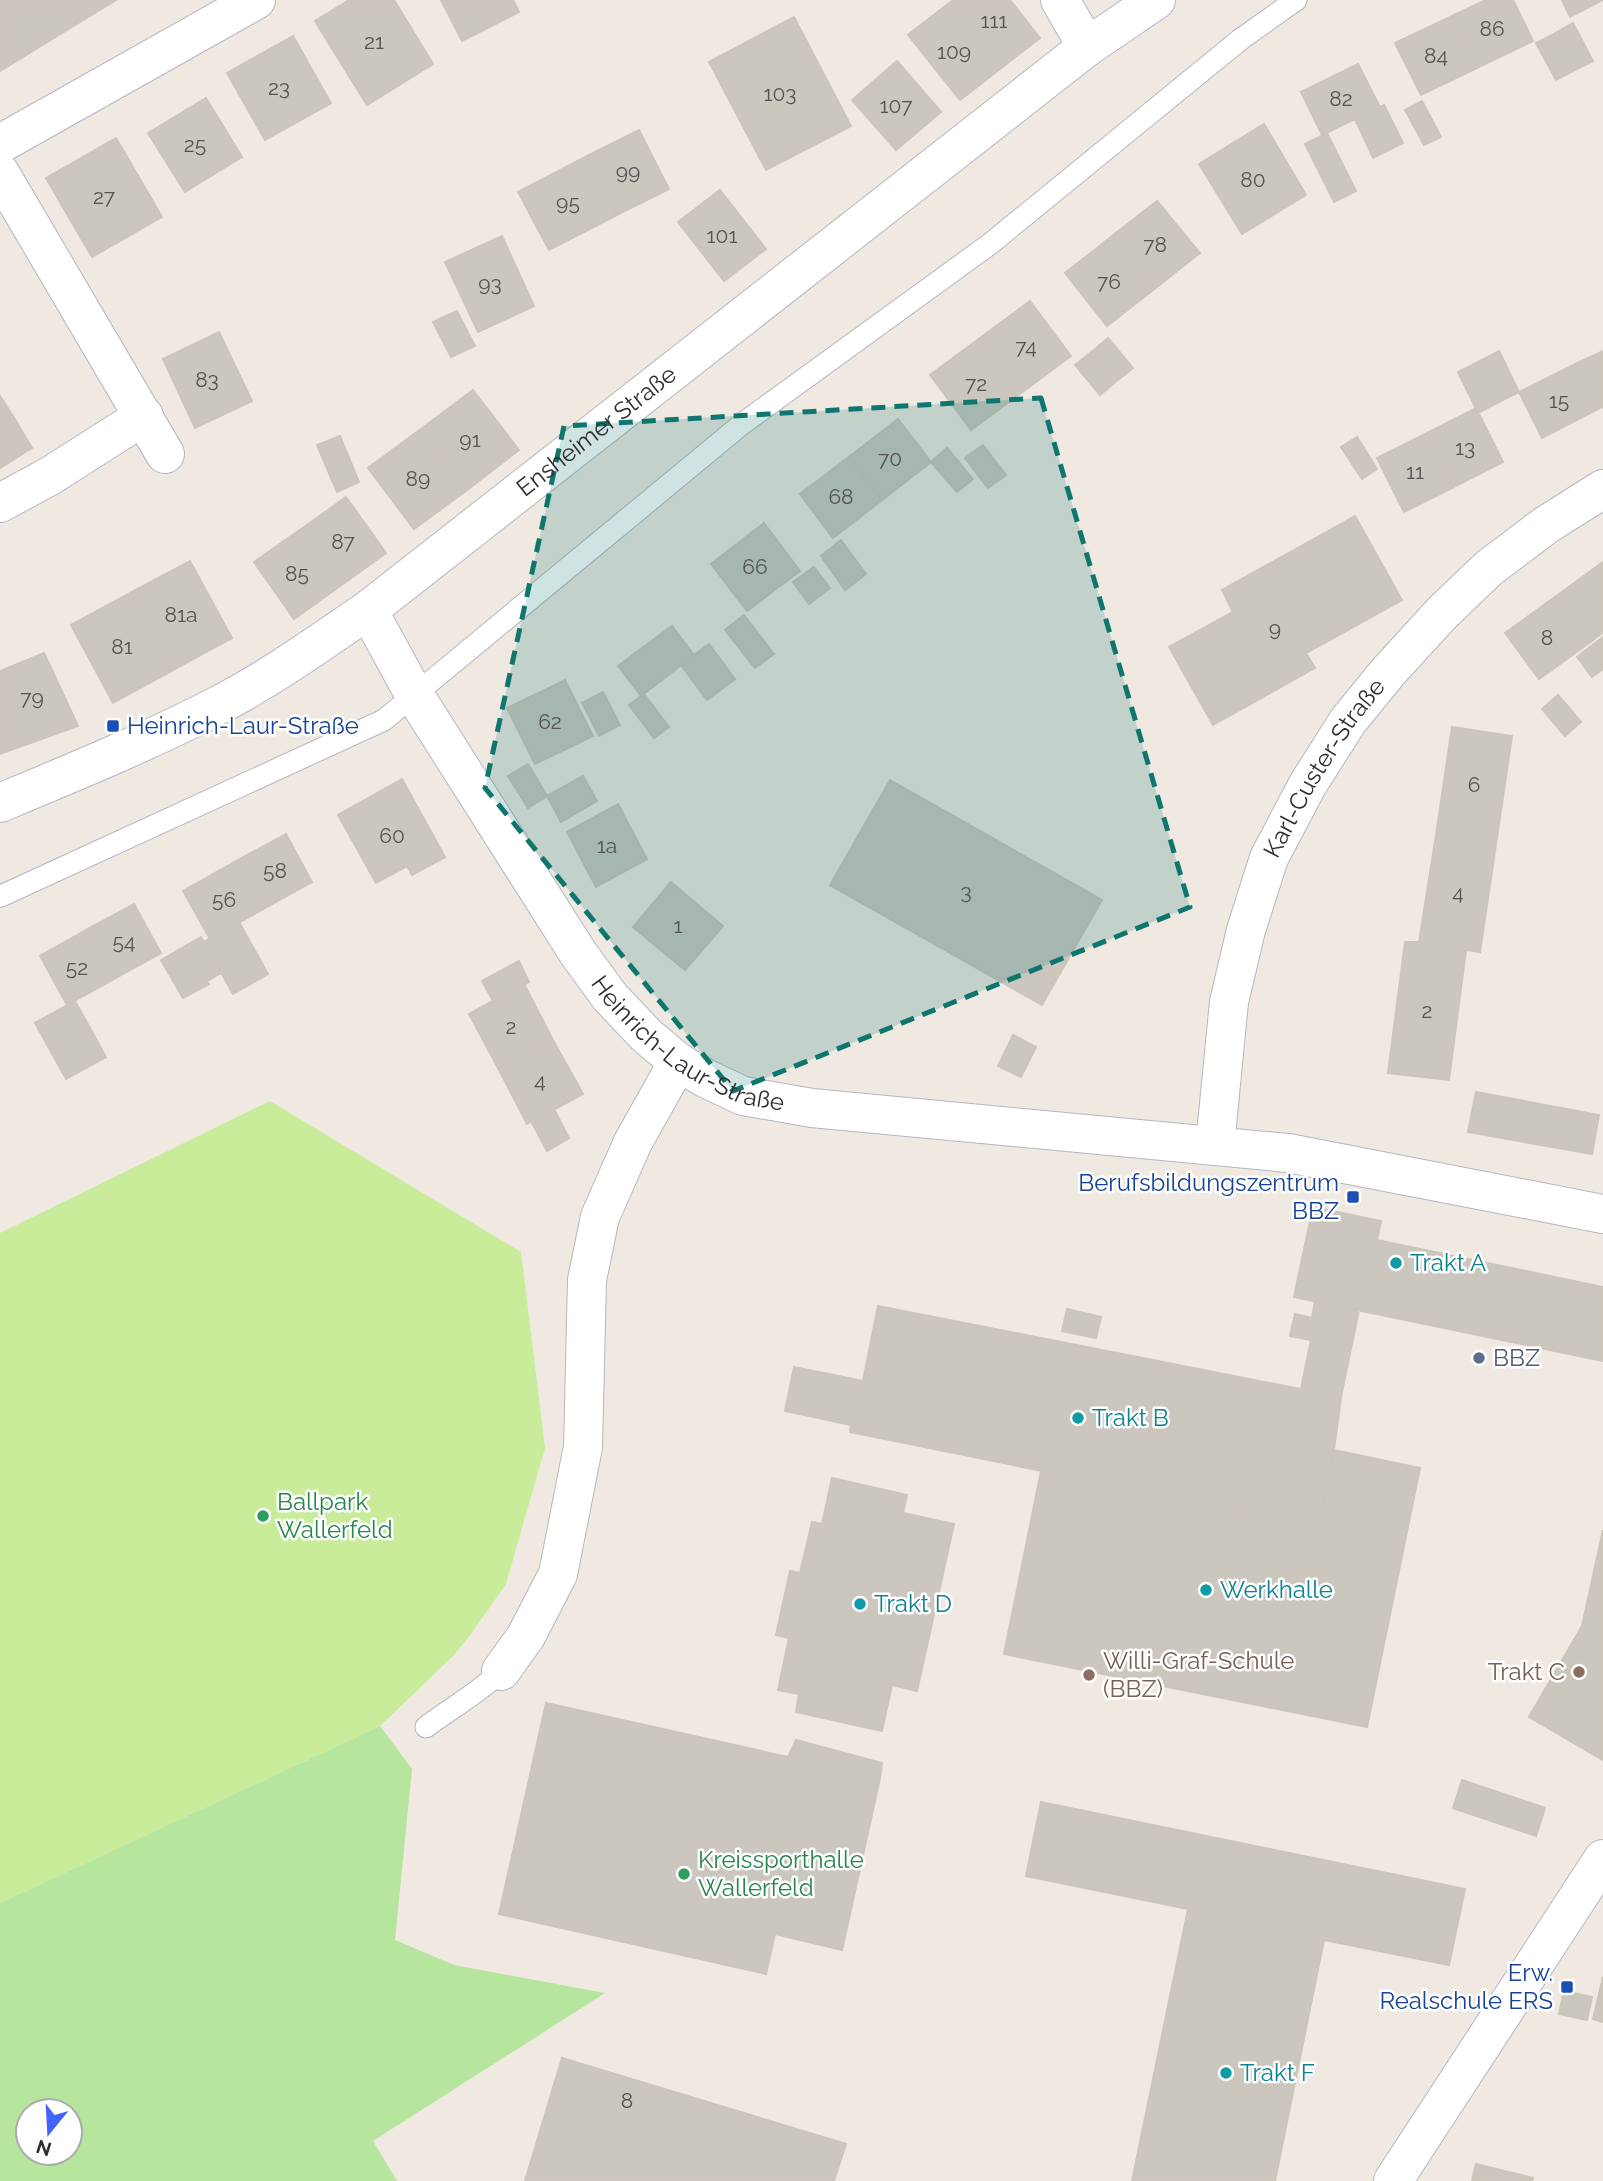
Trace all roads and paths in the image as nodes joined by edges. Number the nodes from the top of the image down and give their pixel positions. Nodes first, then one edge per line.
1 (256, 0) edge
2 (1060, 0) edge
3 (1156, 0) edge
4 (1296, 0) edge
5 (1087, 47) junction
6 (0, 144) edge
7 (0, 173) edge
8 (144, 416) junction
9 (166, 454) dead end
10 (1603, 489) edge
11 (0, 503) edge
12 (368, 610) junction
13 (415, 696) junction
14 (0, 803) edge
15 (0, 896) edge
16 (678, 1062) junction
17 (1215, 1145) junction
18 (1603, 1214) edge
19 (502, 1671) joint
20 (426, 1727) dead end
21 (1603, 1859) edge
22 (1393, 2181) edge

1 - 6 street
2 - 5 street
3 - 5 street, Ensheimer Straße
4 - 13 lane
5 - 12 street, Ensheimer Straße
7 - 8 street
8 - 9 street
8 - 11 street
10 - 17 street, Karl-Custer-Straße
12 - 13 street, Heinrich-Laur-Straße
12 - 14 street, Ensheimer Straße
13 - 15 lane
13 - 16 street, Heinrich-Laur-Straße
16 - 17 street, Heinrich-Laur-Straße
16 - 19 street
17 - 18 street, Heinrich-Laur-Straße
19 - 20 lane
21 - 22 street

